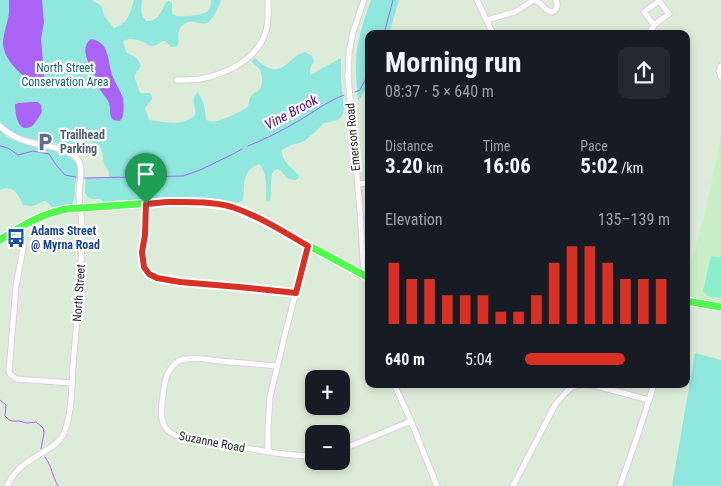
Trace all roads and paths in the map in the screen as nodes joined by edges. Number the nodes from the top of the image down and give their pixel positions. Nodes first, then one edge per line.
1 (268, 0) edge
2 (364, 0) edge
3 (477, 0) edge
4 (534, 0) edge
5 (556, 0) edge
6 (487, 20) junction
7 (654, 25) junction
8 (491, 30) edge
9 (652, 30) edge
10 (721, 66) edge
11 (721, 77) edge
12 (177, 80) dead end
13 (0, 126) edge
14 (365, 183) edge
15 (358, 184) junction
16 (146, 204) junction
17 (80, 207) junction
18 (20, 227) junction
19 (0, 240) edge
20 (308, 246) junction
21 (365, 256) edge
22 (365, 276) edge
23 (296, 293) junction
24 (690, 302) edge
25 (721, 307) edge
26 (277, 366) junction
27 (72, 383) junction
28 (396, 388) edge
29 (571, 388) edge
30 (604, 388) edge
31 (653, 388) edge
32 (649, 400) junction
33 (411, 421) junction
34 (350, 446) edge
35 (268, 452) junction
36 (305, 456) edge
37 (7, 486) edge
38 (437, 486) edge
39 (513, 486) edge
40 (620, 486) edge

1 - 12 street
2 - 15 street, Emerson Road
3 - 6 street
4 - 5 street
4 - 6 street
6 - 8 street
7 - 7 street
7 - 9 street
10 - 11 street
13 - 17 street, North Street
14 - 15 street
15 - 21 street, Emerson Road
16 - 17 main road
16 - 20 main road
16 - 23 street
17 - 18 main road
17 - 27 street, North Street
18 - 19 main road
18 - 27 street
20 - 22 main road
20 - 23 street
23 - 26 street
24 - 25 main road
26 - 35 street
26 - 35 street, Suzanne Road
27 - 37 street, North Street
28 - 33 street
29 - 39 street
30 - 32 street
31 - 32 street
32 - 40 street
33 - 34 street
33 - 38 street
35 - 36 street, Suzanne Road

